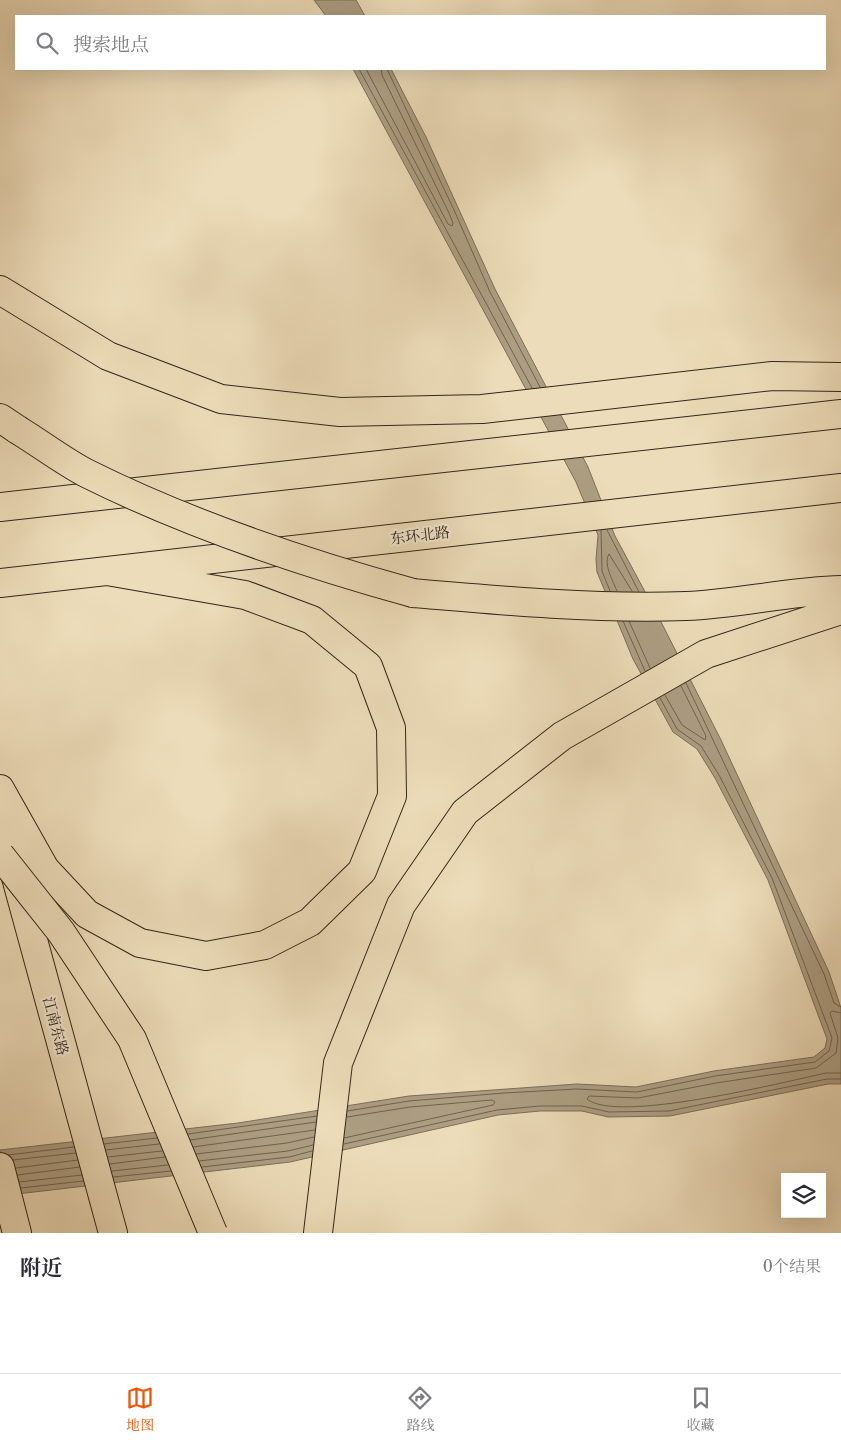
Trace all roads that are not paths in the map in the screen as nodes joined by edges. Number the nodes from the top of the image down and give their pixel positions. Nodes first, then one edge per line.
1 (3, 293) edge
2 (841, 377) edge
3 (841, 414) edge
4 (0, 418) edge
5 (841, 488) edge
6 (0, 507) edge
7 (107, 571) junction
8 (0, 583) edge
9 (841, 590) edge
10 (841, 610) edge
11 (0, 789) edge
12 (0, 818) edge
13 (0, 855) edge
14 (0, 1167) edge
15 (17, 1233) edge
16 (113, 1233) edge
17 (213, 1233) edge
18 (318, 1233) edge

1 - 2 main road
3 - 6 main road, bridge
4 - 9 main road, bridge
5 - 7 main road, 东环北路, bridge
7 - 8 main road, 东环北路
7 - 11 main road
10 - 18 main road
12 - 16 main road, 江南东路
13 - 17 main road, bridge
14 - 15 main road

